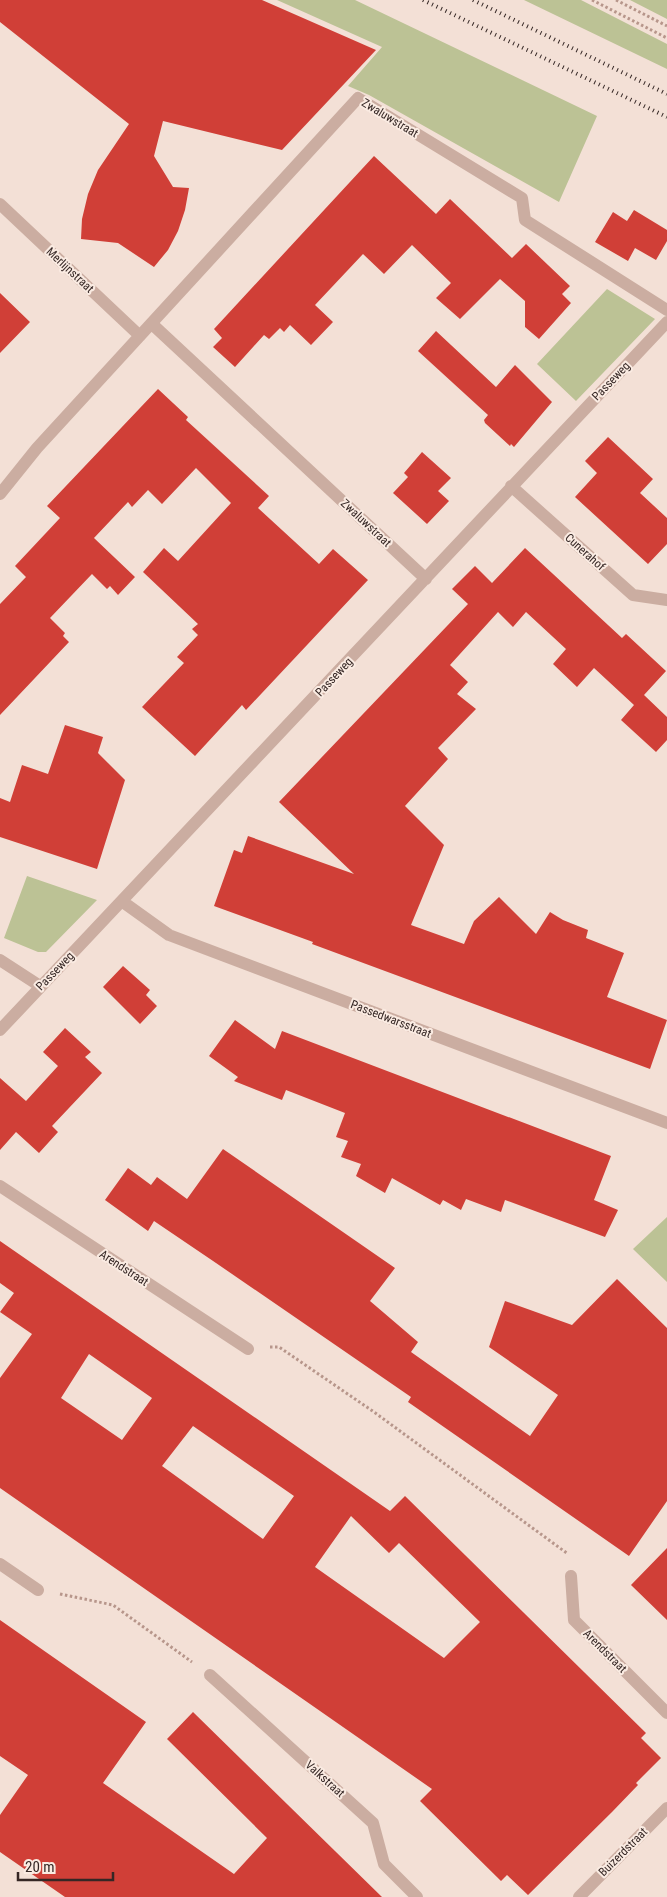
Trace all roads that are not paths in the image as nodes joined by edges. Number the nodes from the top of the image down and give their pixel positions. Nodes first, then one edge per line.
1 (0, 204) edge
2 (667, 310) edge
3 (667, 322) edge
4 (152, 324) junction
5 (140, 336) junction
6 (511, 486) junction
7 (0, 494) edge
8 (426, 579) junction
9 (667, 600) edge
10 (123, 902) junction
11 (0, 960) edge
12 (40, 986) junction
13 (0, 1030) edge
14 (667, 1123) edge
15 (0, 1186) edge
16 (248, 1349) road end
17 (0, 1564) edge
18 (571, 1576) road end
19 (38, 1590) road end
20 (210, 1676) road end
21 (667, 1713) edge
22 (667, 1808) edge
23 (418, 1897) edge
24 (579, 1897) edge

1 - 5 street, Merlijnstraat
2 - 4 street, Zwaluwstraat
3 - 6 street, Passeweg
4 - 5 street, Zwaluwstraat
4 - 8 street, Zwaluwstraat
5 - 7 street, Zwaluwstraat
6 - 8 street, Passeweg
6 - 9 street, Cunerahof
8 - 10 street, Passeweg
10 - 12 street, Passeweg
10 - 14 street, Passedwarsstraat
11 - 12 street
12 - 13 street, Passeweg
15 - 16 street, Arendstraat
17 - 19 street
18 - 21 street, Arendstraat
20 - 23 street, Valkstraat
22 - 24 street, Buizerdstraat

